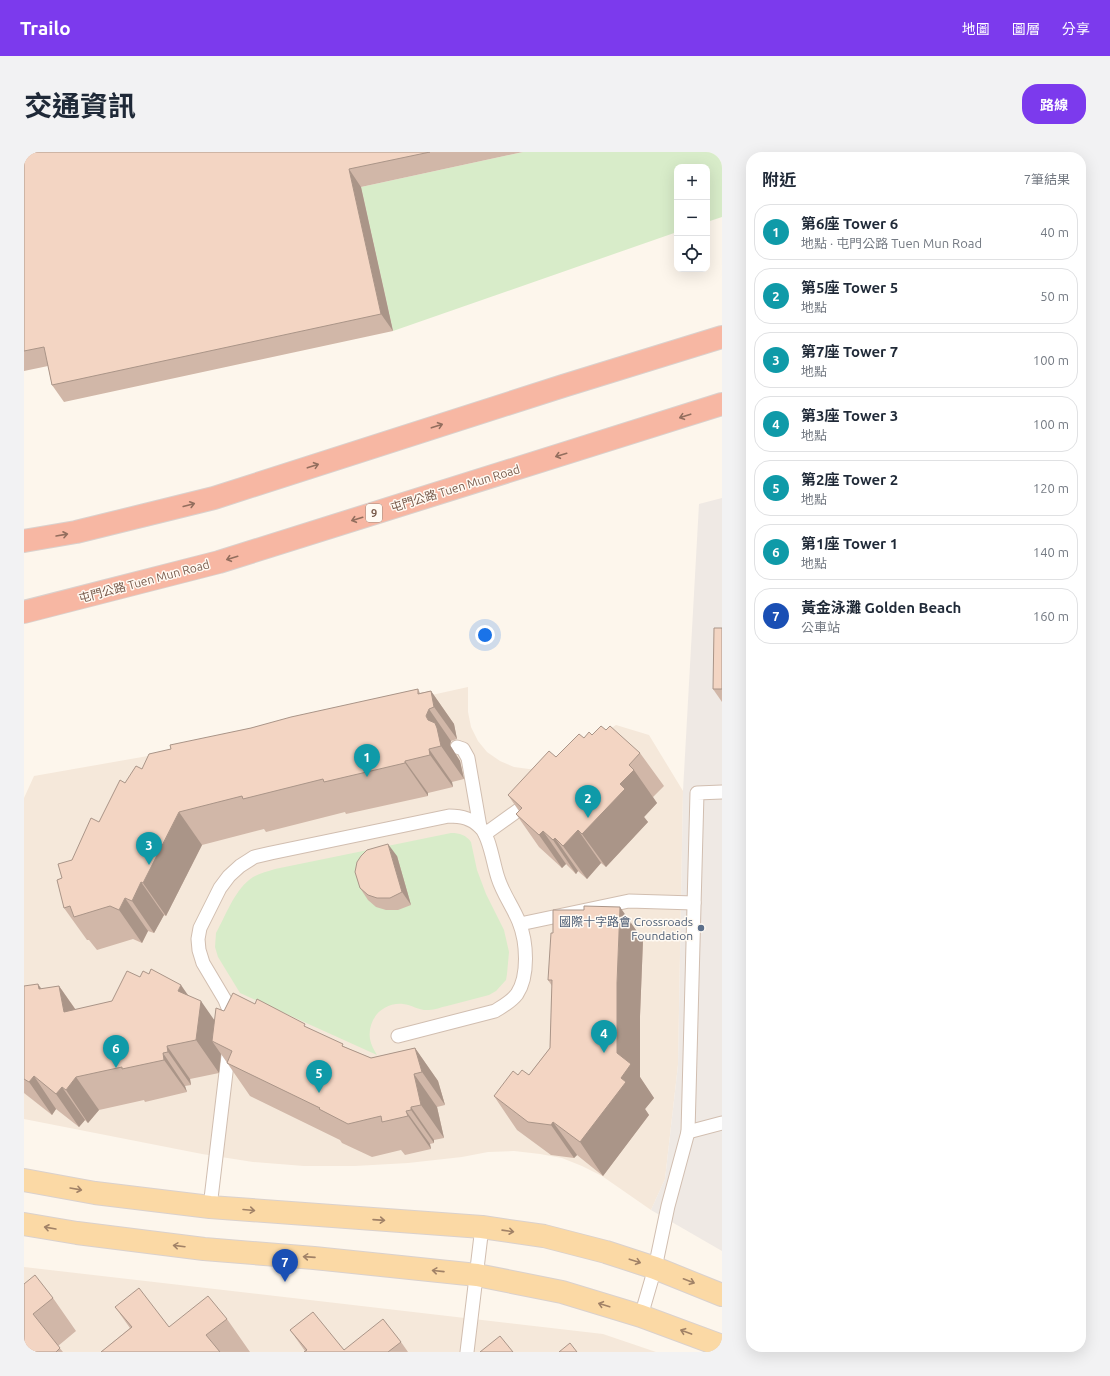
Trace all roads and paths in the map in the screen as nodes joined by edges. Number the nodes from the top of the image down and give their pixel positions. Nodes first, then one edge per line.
1 (722, 337) edge
2 (722, 404) edge
3 (24, 542) edge
4 (24, 612) edge
5 (457, 747) dead end
6 (722, 792) edge
7 (531, 801) edge
8 (483, 830) junction
9 (694, 903) junction
10 (520, 924) junction
11 (398, 1036) dead end
12 (722, 1123) edge
13 (688, 1132) junction
14 (24, 1180) edge
15 (210, 1207) junction
16 (24, 1224) edge
17 (482, 1227) junction
18 (655, 1268) junction
19 (477, 1275) junction
20 (722, 1295) edge
21 (641, 1316) junction
22 (722, 1346) edge
23 (467, 1352) edge

3 -> 1 highway
2 -> 4 highway, 屯門公路 Tuen Mun Road / 9
5 - 8 lane
6 - 9 lane
7 - 8 lane
8 - 10 lane
8 - 15 lane
9 - 10 lane
9 - 13 lane
10 - 11 lane
12 - 13 lane
13 - 18 lane
14 -> 15 main road
15 -> 17 main road
19 -> 16 main road
17 -> 18 main road
17 - 19 lane
18 -> 20 main road
18 - 21 lane
21 -> 19 main road
19 - 23 lane
22 -> 21 main road

